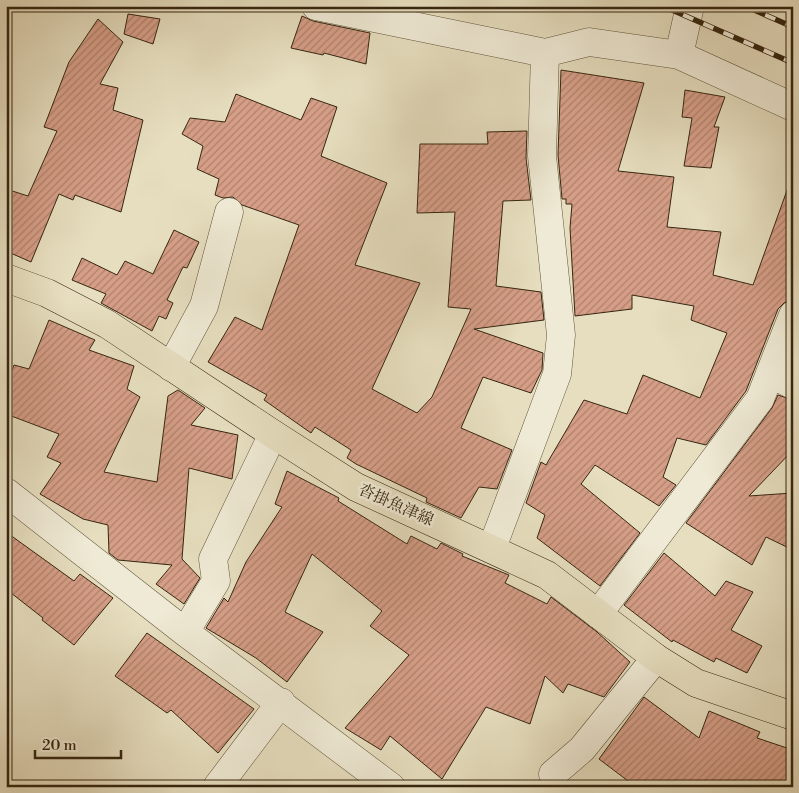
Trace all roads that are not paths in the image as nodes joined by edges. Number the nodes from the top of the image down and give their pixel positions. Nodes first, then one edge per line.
1 (316, 6) edge
2 (690, 6) edge
3 (545, 52) junction
4 (679, 55) junction
5 (793, 107) edge
6 (228, 212) dead end
7 (6, 278) edge
8 (793, 315) edge
9 (171, 366) junction
10 (781, 379) edge
11 (273, 434) junction
12 (6, 492) edge
13 (492, 548) junction
14 (598, 614) junction
15 (186, 632) junction
16 (656, 658) junction
17 (281, 702) junction
18 (793, 716) edge
19 (553, 774) dead end
20 (217, 787) edge
21 (391, 787) edge

1 - 3 street
2 - 4 street
3 - 4 street
3 - 13 street
4 - 5 street
6 - 9 street
7 - 9 main road, 沓掛魚津線
8 - 10 street
9 - 11 main road, 沓掛魚津線
10 - 14 street
11 - 13 main road, 沓掛魚津線
11 - 15 street
12 - 15 street
13 - 14 main road, 沓掛魚津線
14 - 16 main road, 沓掛魚津線
15 - 17 street
16 - 18 main road, 沓掛魚津線
16 - 19 street
17 - 20 street
17 - 21 street

